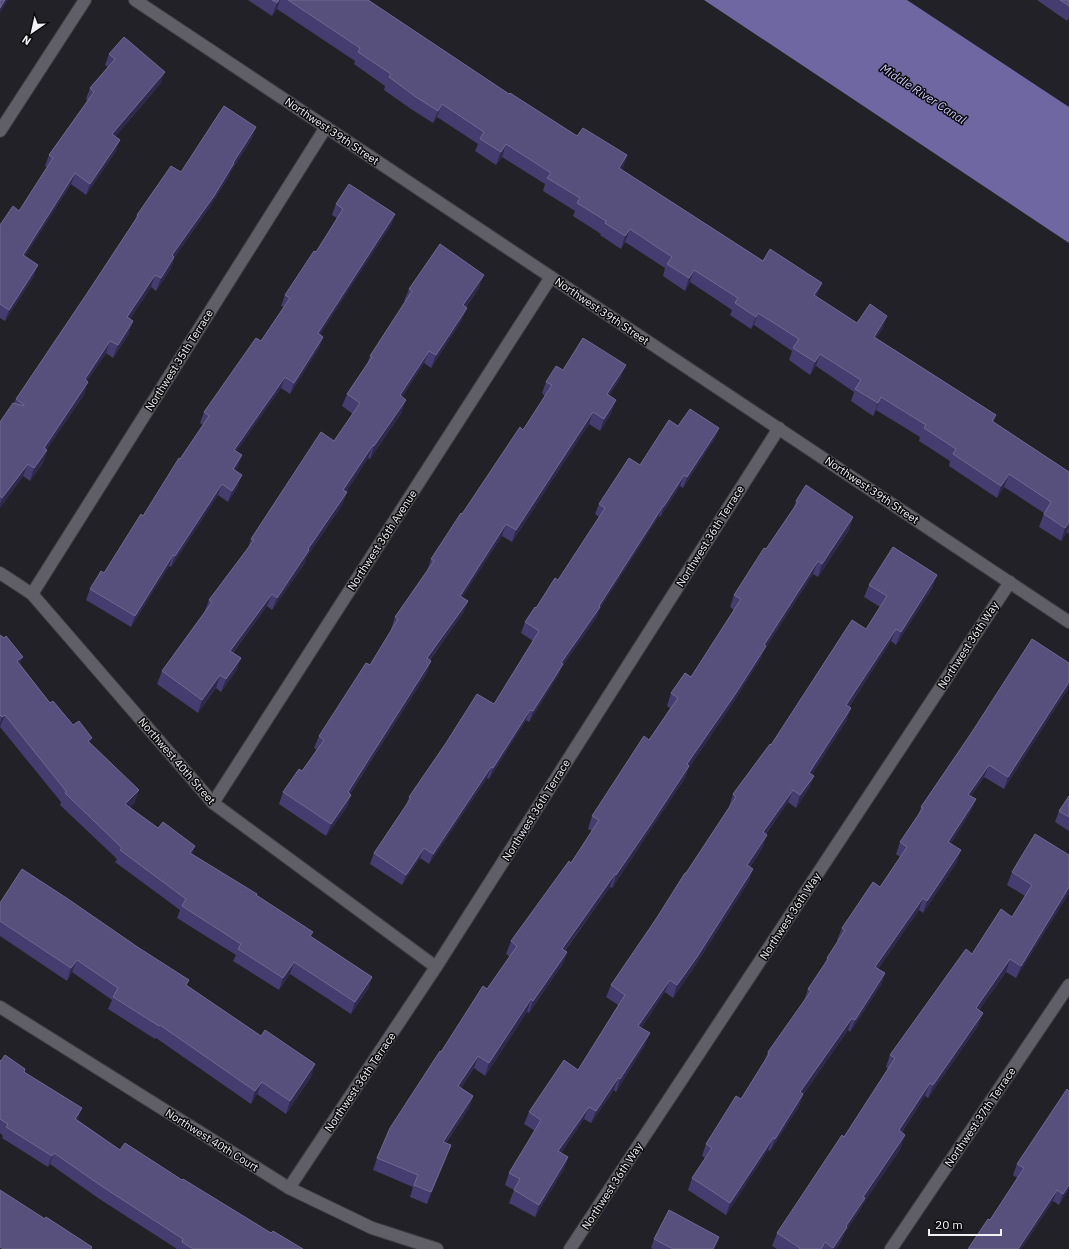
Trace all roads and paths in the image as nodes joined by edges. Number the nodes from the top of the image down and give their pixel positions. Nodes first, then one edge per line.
1 (85, 0) edge
2 (134, 0) edge
3 (326, 127) junction
4 (0, 131) edge
5 (551, 277) junction
6 (779, 428) junction
7 (0, 572) edge
8 (1010, 582) junction
9 (32, 594) junction
10 (1069, 622) edge
11 (213, 803) junction
12 (436, 967) junction
13 (1069, 985) edge
14 (0, 1006) edge
15 (289, 1188) junction
16 (437, 1249) edge
17 (570, 1249) edge
18 (891, 1249) edge

1 - 4 street
2 - 3 street, Northwest 39th Street
3 - 5 street, Northwest 39th Street
3 - 9 street, Northwest 35th Terrace
5 - 6 street, Northwest 39th Street
5 - 11 street, Northwest 36th Avenue
6 - 8 street, Northwest 39th Street
6 - 12 street, Northwest 36th Terrace
7 - 9 street, Northwest 40th Street
8 - 10 street, Northwest 39th Street
8 - 17 street, Northwest 36th Way
9 - 11 street, Northwest 40th Street
11 - 12 street, Northwest 40th Street
12 - 15 street, Northwest 36th Terrace
13 - 18 street, Northwest 37th Terrace
14 - 15 street, Northwest 40th Court
15 - 16 street, Northwest 40th Court

